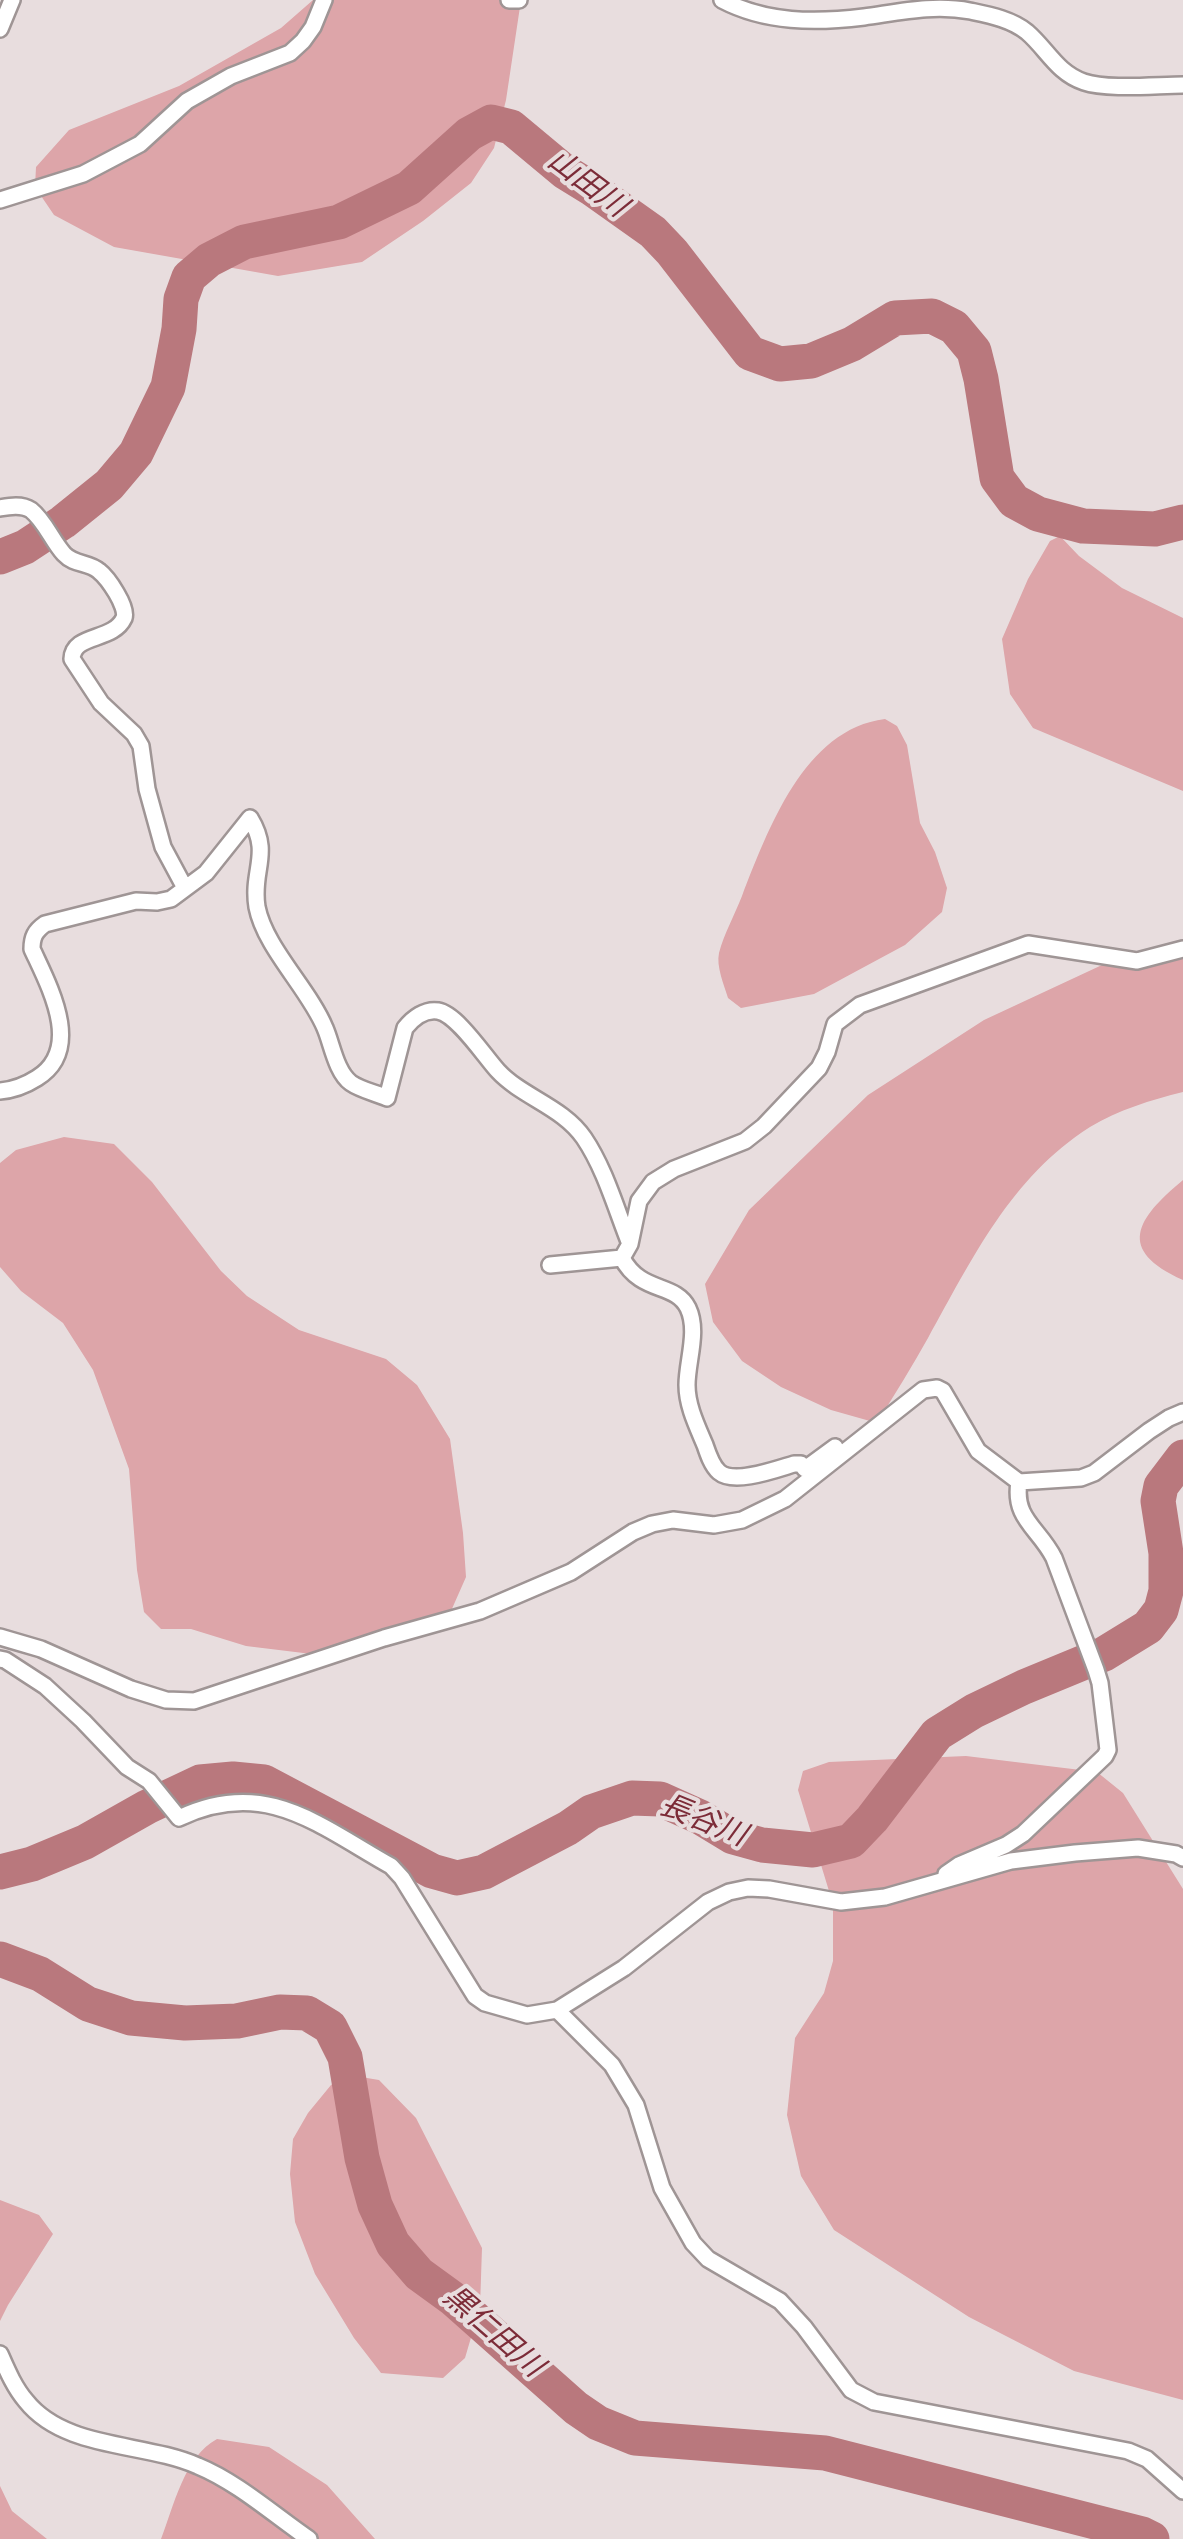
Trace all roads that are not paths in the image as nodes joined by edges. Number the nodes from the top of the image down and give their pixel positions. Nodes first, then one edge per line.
1 (12, 0) edge
2 (324, 0) edge
3 (509, 0) edge
4 (518, 0) edge
5 (722, 0) edge
6 (0, 29) edge
7 (1183, 85) edge
8 (0, 200) edge
9 (0, 508) edge
10 (184, 888) junction
11 (1183, 949) edge
12 (0, 1092) edge
13 (626, 1251) junction
14 (550, 1265) dead end
15 (909, 1401) junction
16 (1183, 1412) edge
17 (805, 1469) junction
18 (1019, 1482) junction
19 (742, 1520) junction
20 (0, 1637) edge
21 (0, 1659) edge
22 (1183, 1858) edge
23 (940, 1881) junction
24 (557, 2010) junction
25 (0, 2354) edge
26 (1183, 2491) edge
27 (309, 2539) edge

1 - 6 street
2 - 8 street
3 - 4 street
5 - 7 street
9 - 10 street
10 - 12 street
10 - 13 street
11 - 13 street
13 - 14 street
13 - 17 street
15 - 17 street
15 - 18 street
15 - 19 street
16 - 18 street
17 - 19 street
18 - 23 street
19 - 20 street
21 - 24 street
22 - 23 street
23 - 24 street
24 - 26 street
25 - 27 street

